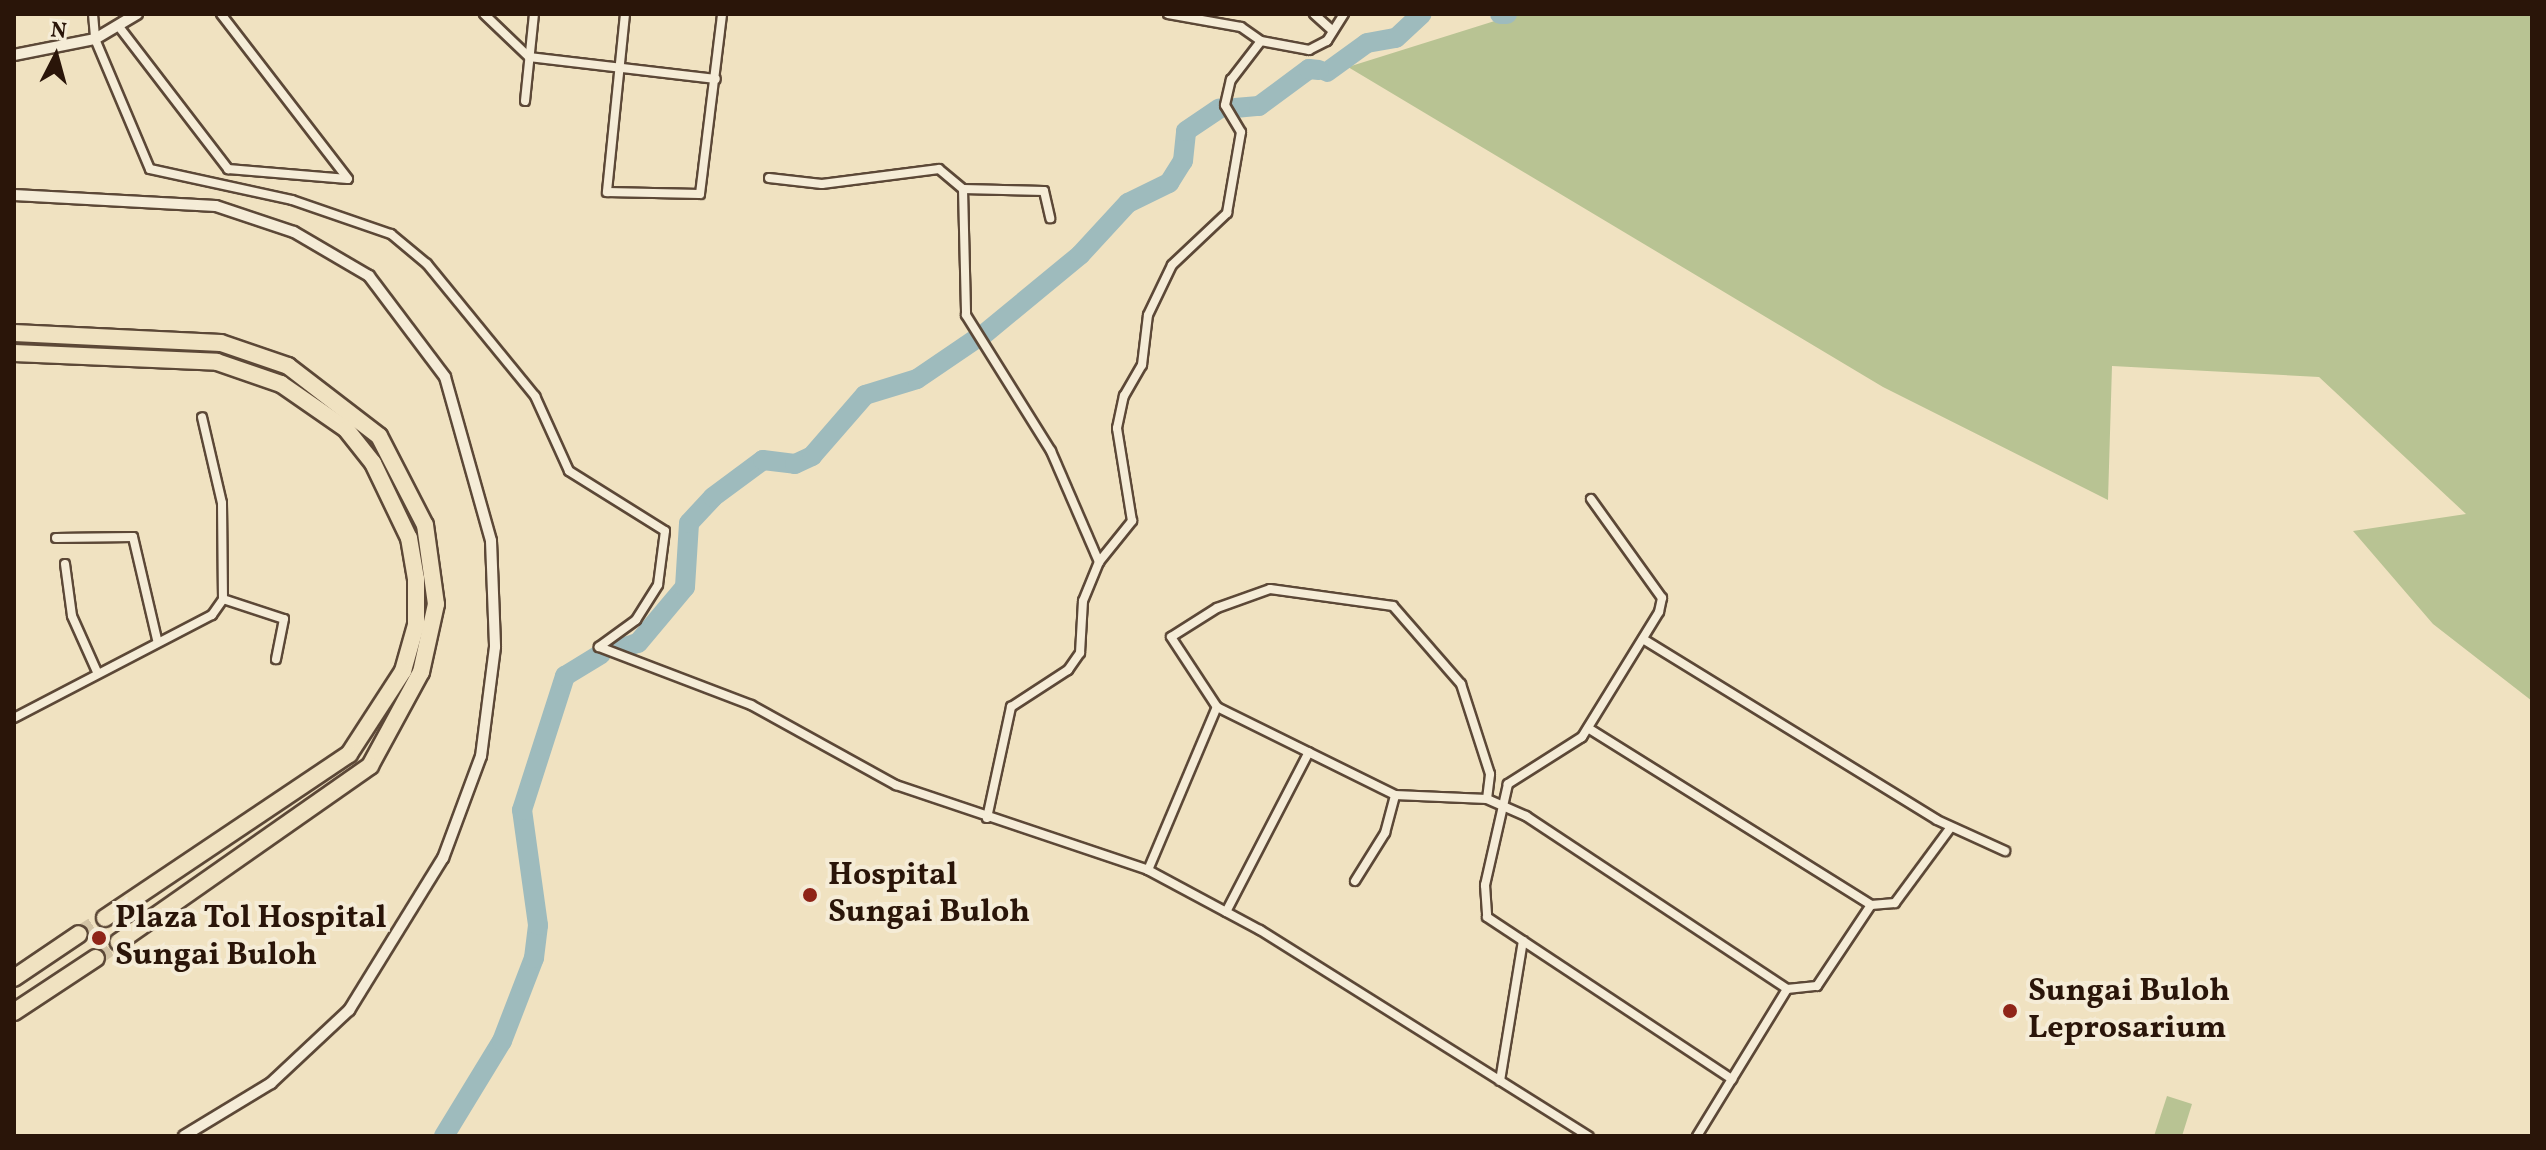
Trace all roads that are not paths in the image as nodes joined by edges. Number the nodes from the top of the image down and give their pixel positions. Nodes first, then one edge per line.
1 (93, 14) edge
2 (137, 14) edge
3 (221, 14) edge
4 (484, 14) edge
5 (534, 14) edge
6 (625, 14) edge
7 (722, 14) edge
8 (1168, 14) edge
9 (1314, 14) edge
10 (1344, 14) edge
11 (120, 28) junction
12 (1333, 31) junction
13 (95, 39) junction
14 (1261, 41) junction
15 (14, 55) edge
16 (529, 57) junction
17 (619, 68) junction
18 (716, 79) junction
19 (525, 101) dead end
20 (769, 178) dead end
21 (963, 189) junction
22 (14, 195) edge
23 (1050, 218) dead end
24 (14, 333) edge
25 (14, 353) edge
26 (202, 417) dead end
27 (1591, 499) dead end
28 (56, 538) dead end
29 (1099, 562) junction
30 (65, 564) dead end
31 (223, 599) junction
32 (157, 639) junction
33 (1643, 639) junction
34 (276, 659) dead end
35 (97, 672) junction
36 (1217, 707) junction
37 (14, 718) edge
38 (1588, 728) junction
39 (1309, 752) junction
40 (1395, 795) junction
41 (1487, 799) junction
42 (1503, 804) junction
43 (987, 818) junction
44 (1951, 827) junction
45 (2005, 851) dead end
46 (1148, 870) junction
47 (1355, 881) dead end
48 (1871, 905) junction
49 (1226, 912) junction
50 (105, 918) tunnel mouth
51 (79, 934) tunnel mouth
52 (1523, 941) junction
53 (119, 942) tunnel mouth
54 (96, 958) tunnel mouth
55 (14, 978) edge
56 (1787, 989) junction
57 (14, 1012) edge
58 (1732, 1079) junction
59 (1500, 1081) junction
60 (184, 1136) edge
61 (1589, 1136) edge
62 (1697, 1136) edge

1 - 13 street
2 - 11 street
3 - 11 street
4 - 16 street
5 - 16 street
6 - 17 street
7 - 18 street
8 - 14 street
9 - 12 street
10 - 12 street
11 - 13 street
12 - 14 street
13 - 15 street
13 - 43 street
14 - 29 street
16 - 17 street
16 - 19 street
17 - 18 street
17 - 18 street
20 - 21 street
21 - 23 street
21 - 29 street
22 - 60 street
24 - 53 highway
25 - 50 highway
26 - 31 street
27 - 33 street
28 - 32 street
29 - 43 street
30 - 35 street
31 - 32 street
31 - 34 street
32 - 35 street
33 - 38 street
33 - 44 street
35 - 37 street
36 - 39 street
36 - 41 street
36 - 46 street
38 - 42 street
38 - 48 street
39 - 40 street
39 - 49 street
40 - 41 street
40 - 47 street
41 - 42 street
42 - 52 street
42 - 56 street
43 - 46 street
44 - 45 street
44 - 48 street
46 - 49 street
48 - 56 street
49 - 59 street
51 - 55 highway
52 - 58 street
52 - 59 street
54 - 57 highway
56 - 58 street
58 - 62 street
59 - 61 street

